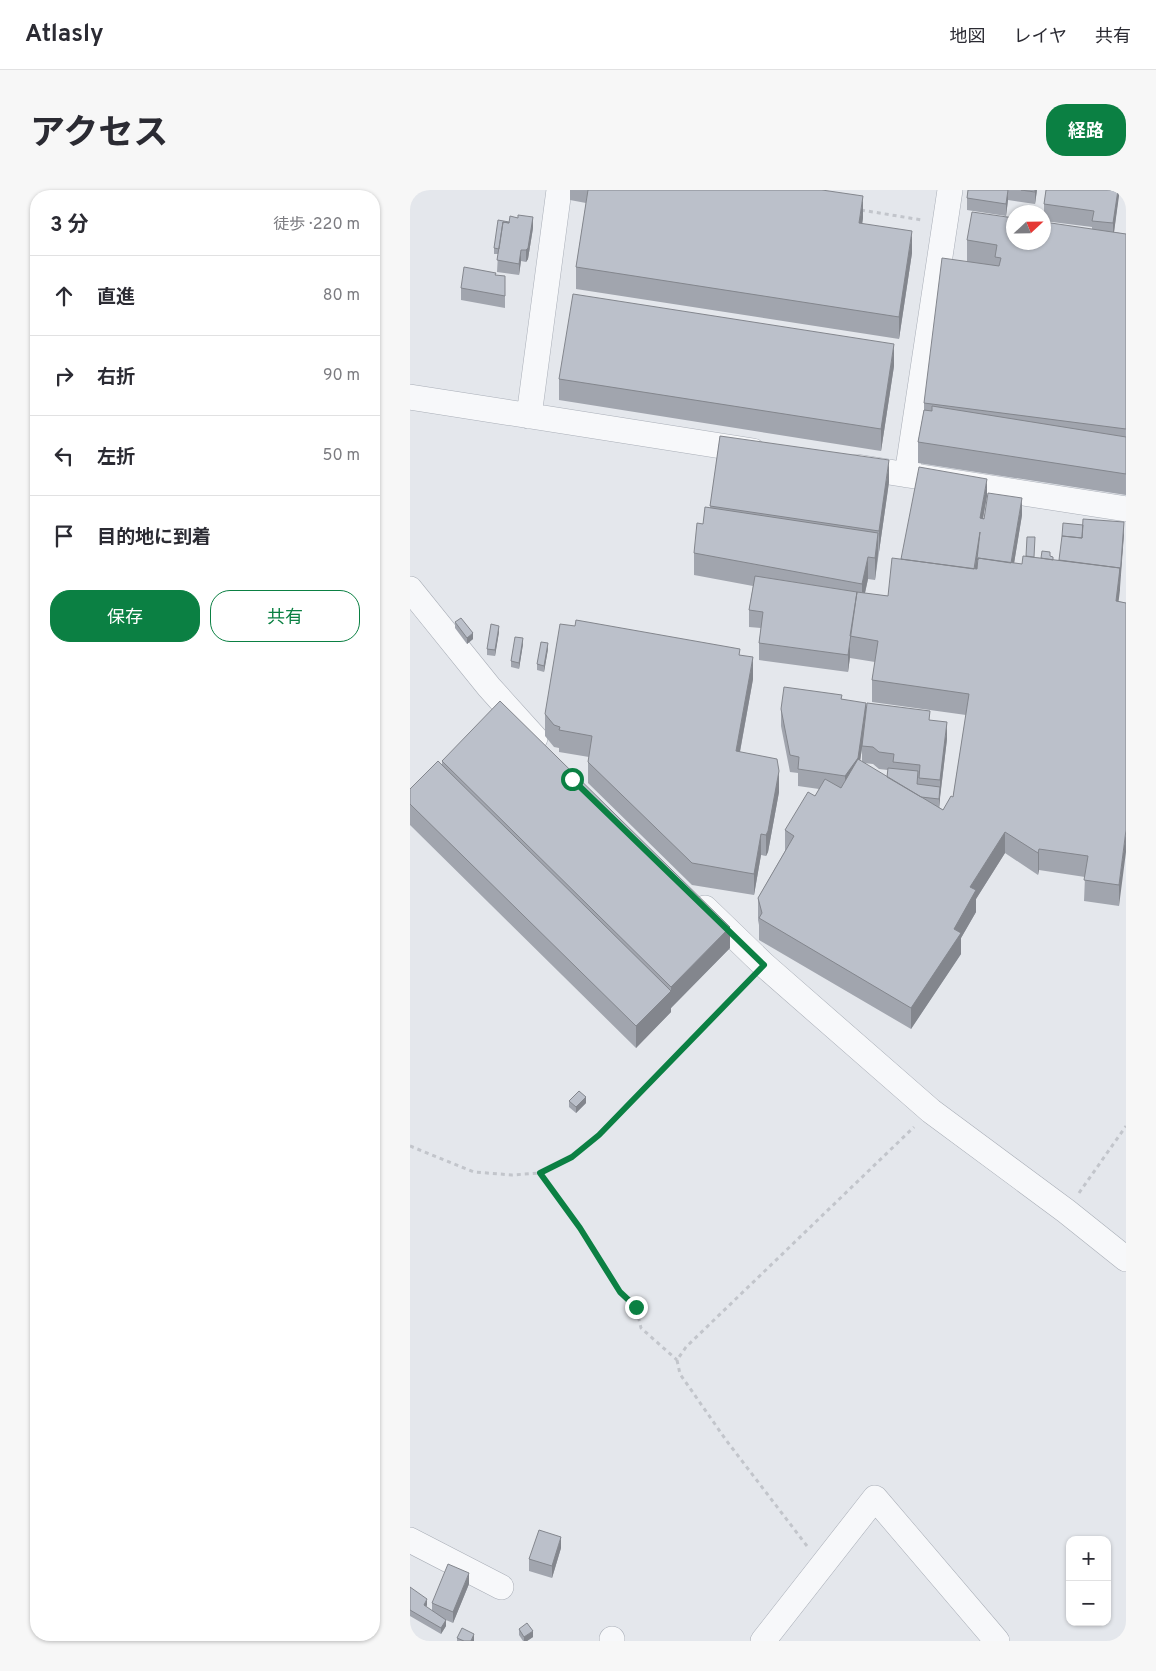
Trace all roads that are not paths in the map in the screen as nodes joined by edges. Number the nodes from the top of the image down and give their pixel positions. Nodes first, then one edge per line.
1 (559, 190) edge
2 (950, 190) edge
3 (410, 397) edge
4 (529, 416) junction
5 (772, 454) edge
6 (830, 463) edge
7 (907, 475) junction
8 (1126, 508) edge
9 (410, 589) edge
10 (553, 758) edge
11 (686, 890) edge
12 (1126, 1258) edge
13 (410, 1540) edge
14 (501, 1587) dead end
15 (764, 1641) edge
16 (997, 1641) edge

1 - 4 street
2 - 7 street
3 - 4 street
4 - 5 street
6 - 7 street
7 - 8 street
9 - 10 street
11 - 12 street
13 - 14 street
15 - 16 street

